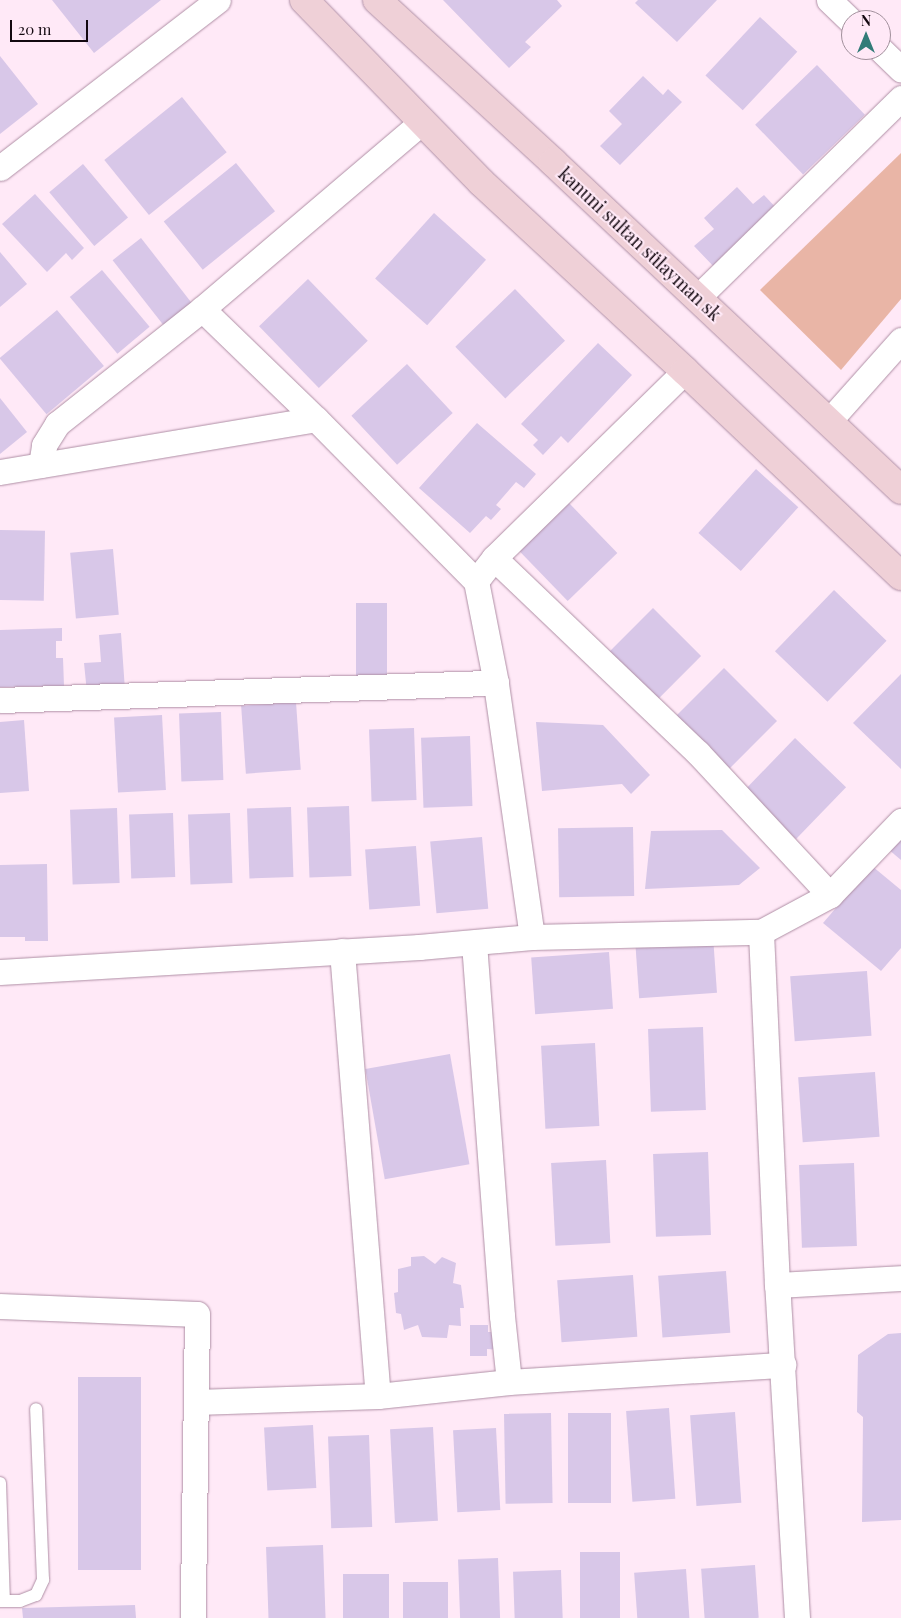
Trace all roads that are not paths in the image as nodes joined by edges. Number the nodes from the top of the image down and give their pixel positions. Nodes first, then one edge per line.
1 (218, 0) edge
2 (304, 0) edge
3 (377, 0) edge
4 (829, 0) edge
5 (841, 11) edge
6 (891, 60) edge
7 (901, 69) edge
8 (901, 98) edge
9 (422, 122) junction
10 (0, 168) edge
11 (697, 298) junction
12 (202, 309) junction
13 (901, 340) edge
14 (685, 371) junction
15 (316, 419) junction
16 (828, 422) junction
17 (41, 465) junction
18 (0, 472) edge
19 (901, 490) edge
20 (494, 558) junction
21 (901, 576) edge
22 (476, 581) junction
23 (496, 683) junction
24 (0, 700) edge
25 (901, 821) edge
26 (830, 895) junction
27 (761, 932) junction
28 (532, 937) junction
29 (474, 943) junction
30 (342, 951) junction
31 (0, 972) edge
32 (901, 1278) edge
33 (777, 1285) junction
34 (0, 1306) edge
35 (783, 1365) junction
36 (509, 1382) junction
37 (378, 1396) junction
38 (196, 1402) junction
39 (36, 1409) dead end
40 (0, 1483) edge
41 (2, 1601) edge
42 (193, 1618) edge
43 (797, 1618) edge

1 - 10 street
2 - 9 main road
3 - 11 main road, kanuni sultan sülayman sk
4 - 5 street
6 - 7 street
8 - 11 street
9 - 12 street
9 - 14 main road
11 - 16 main road, kanuni sultan sülayman sk
12 - 15 street
12 - 17 street
13 - 16 street
14 - 20 street
14 - 21 main road
15 - 17 street
15 - 22 street
16 - 19 main road, kanuni sultan sülayman sk
17 - 18 street
20 - 22 street
20 - 26 street
22 - 23 street
23 - 24 street
23 - 28 street
25 - 26 street
26 - 27 street
27 - 28 street
27 - 33 street
28 - 29 street
29 - 30 street
29 - 36 street
30 - 31 street
30 - 37 street
32 - 33 street
33 - 35 street
34 - 38 street
35 - 36 street
35 - 43 street
36 - 37 street
37 - 38 street
38 - 42 street
39 - 41 lane
40 - 41 lane

